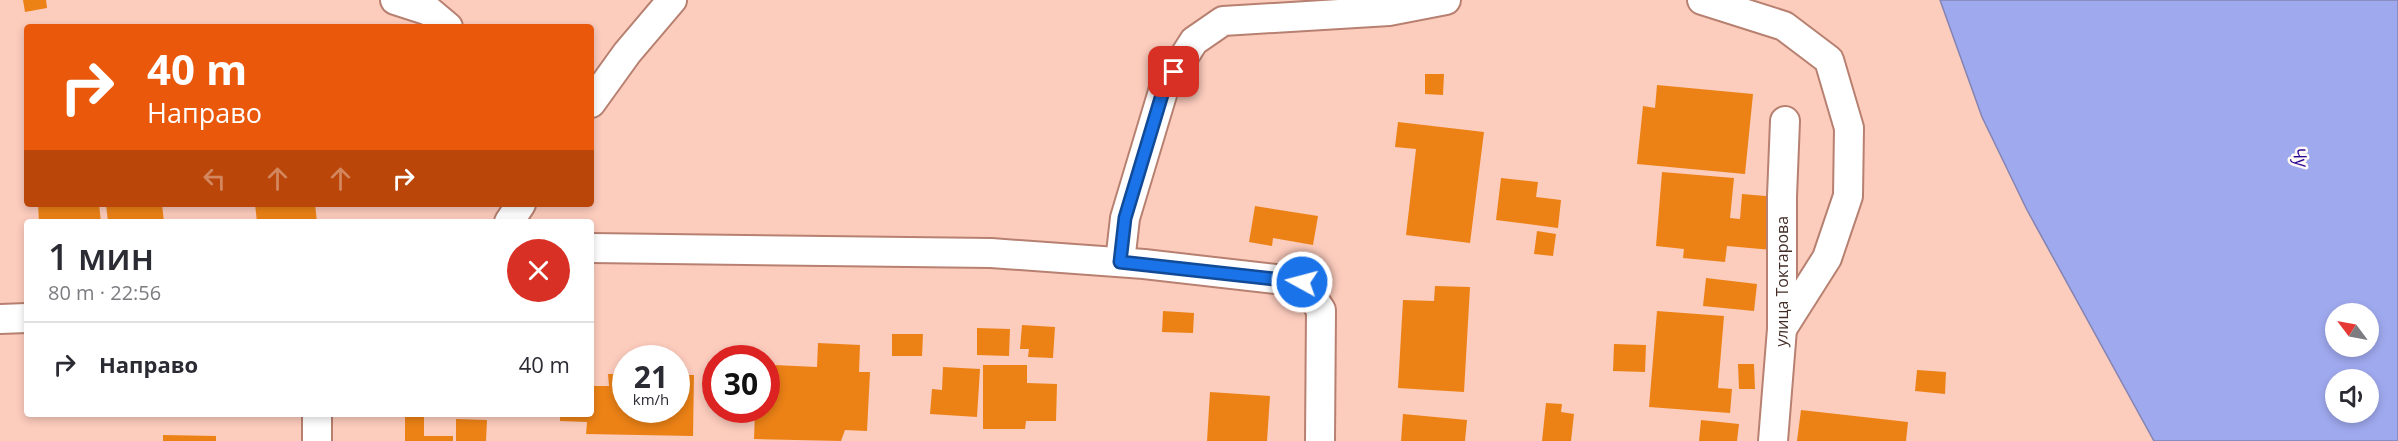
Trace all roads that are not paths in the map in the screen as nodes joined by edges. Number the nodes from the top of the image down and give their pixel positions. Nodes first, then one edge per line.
1 (395, 0) edge
2 (672, 0) edge
3 (1446, 0) edge
4 (1702, 0) edge
5 (1759, 0) edge
6 (444, 24) edge
7 (1784, 26) junction
8 (594, 99) edge
9 (1785, 121) dead end
10 (594, 248) edge
11 (1120, 262) junction
12 (24, 318) edge
13 (0, 319) edge
14 (1782, 329) junction
15 (317, 417) edge
16 (317, 441) edge
17 (1320, 441) edge
18 (1773, 441) edge

1 - 6 street
2 - 8 street
3 - 11 street
4 - 7 street
5 - 7 street
7 - 14 street
9 - 14 street, улица Токтарова
10 - 11 street
11 - 17 street
12 - 13 street
14 - 18 street, улица Токтарова
15 - 16 street

